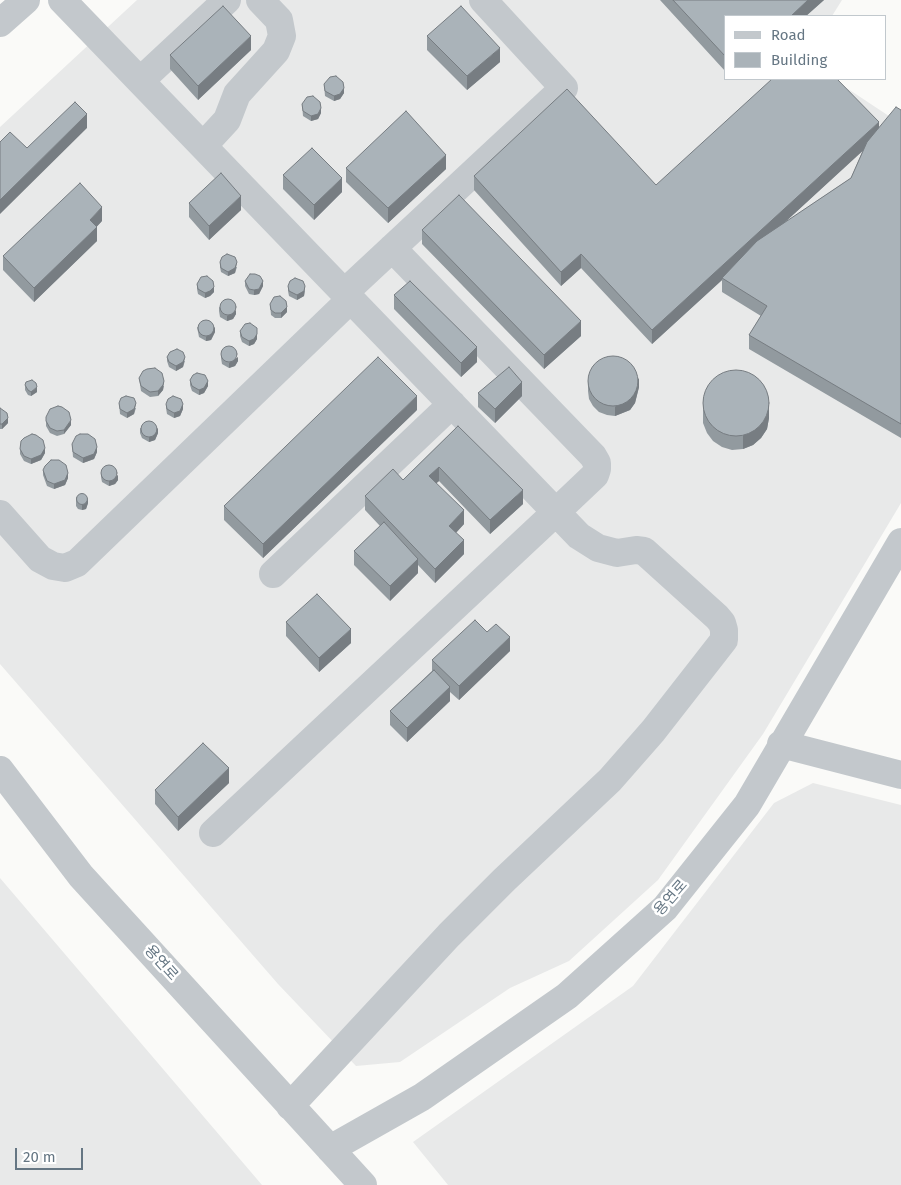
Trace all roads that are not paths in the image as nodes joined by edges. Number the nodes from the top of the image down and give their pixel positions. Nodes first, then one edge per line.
1 (26, 0) edge
2 (62, 0) edge
3 (227, 0) edge
4 (260, 0) edge
5 (483, 0) edge
6 (0, 22) edge
7 (140, 81) junction
8 (203, 146) junction
9 (392, 248) junction
10 (348, 296) junction
11 (452, 404) junction
12 (556, 512) junction
13 (0, 514) edge
14 (901, 542) edge
15 (273, 574) dead end
16 (781, 744) junction
17 (0, 770) edge
18 (901, 775) edge
19 (213, 834) dead end
20 (290, 1106) junction
21 (330, 1150) junction
22 (362, 1185) edge

1 - 6 street
2 - 7 street
3 - 7 street
4 - 8 street
5 - 9 street
7 - 8 street
8 - 10 street
9 - 10 street
9 - 12 street
10 - 11 street
10 - 13 street
11 - 12 street
11 - 15 street
12 - 19 street
12 - 20 street
14 - 16 street, 용연로
16 - 18 street
16 - 21 street, 용연로
17 - 20 street, 용연로
20 - 21 street, 용연로
21 - 22 street, 용연로

